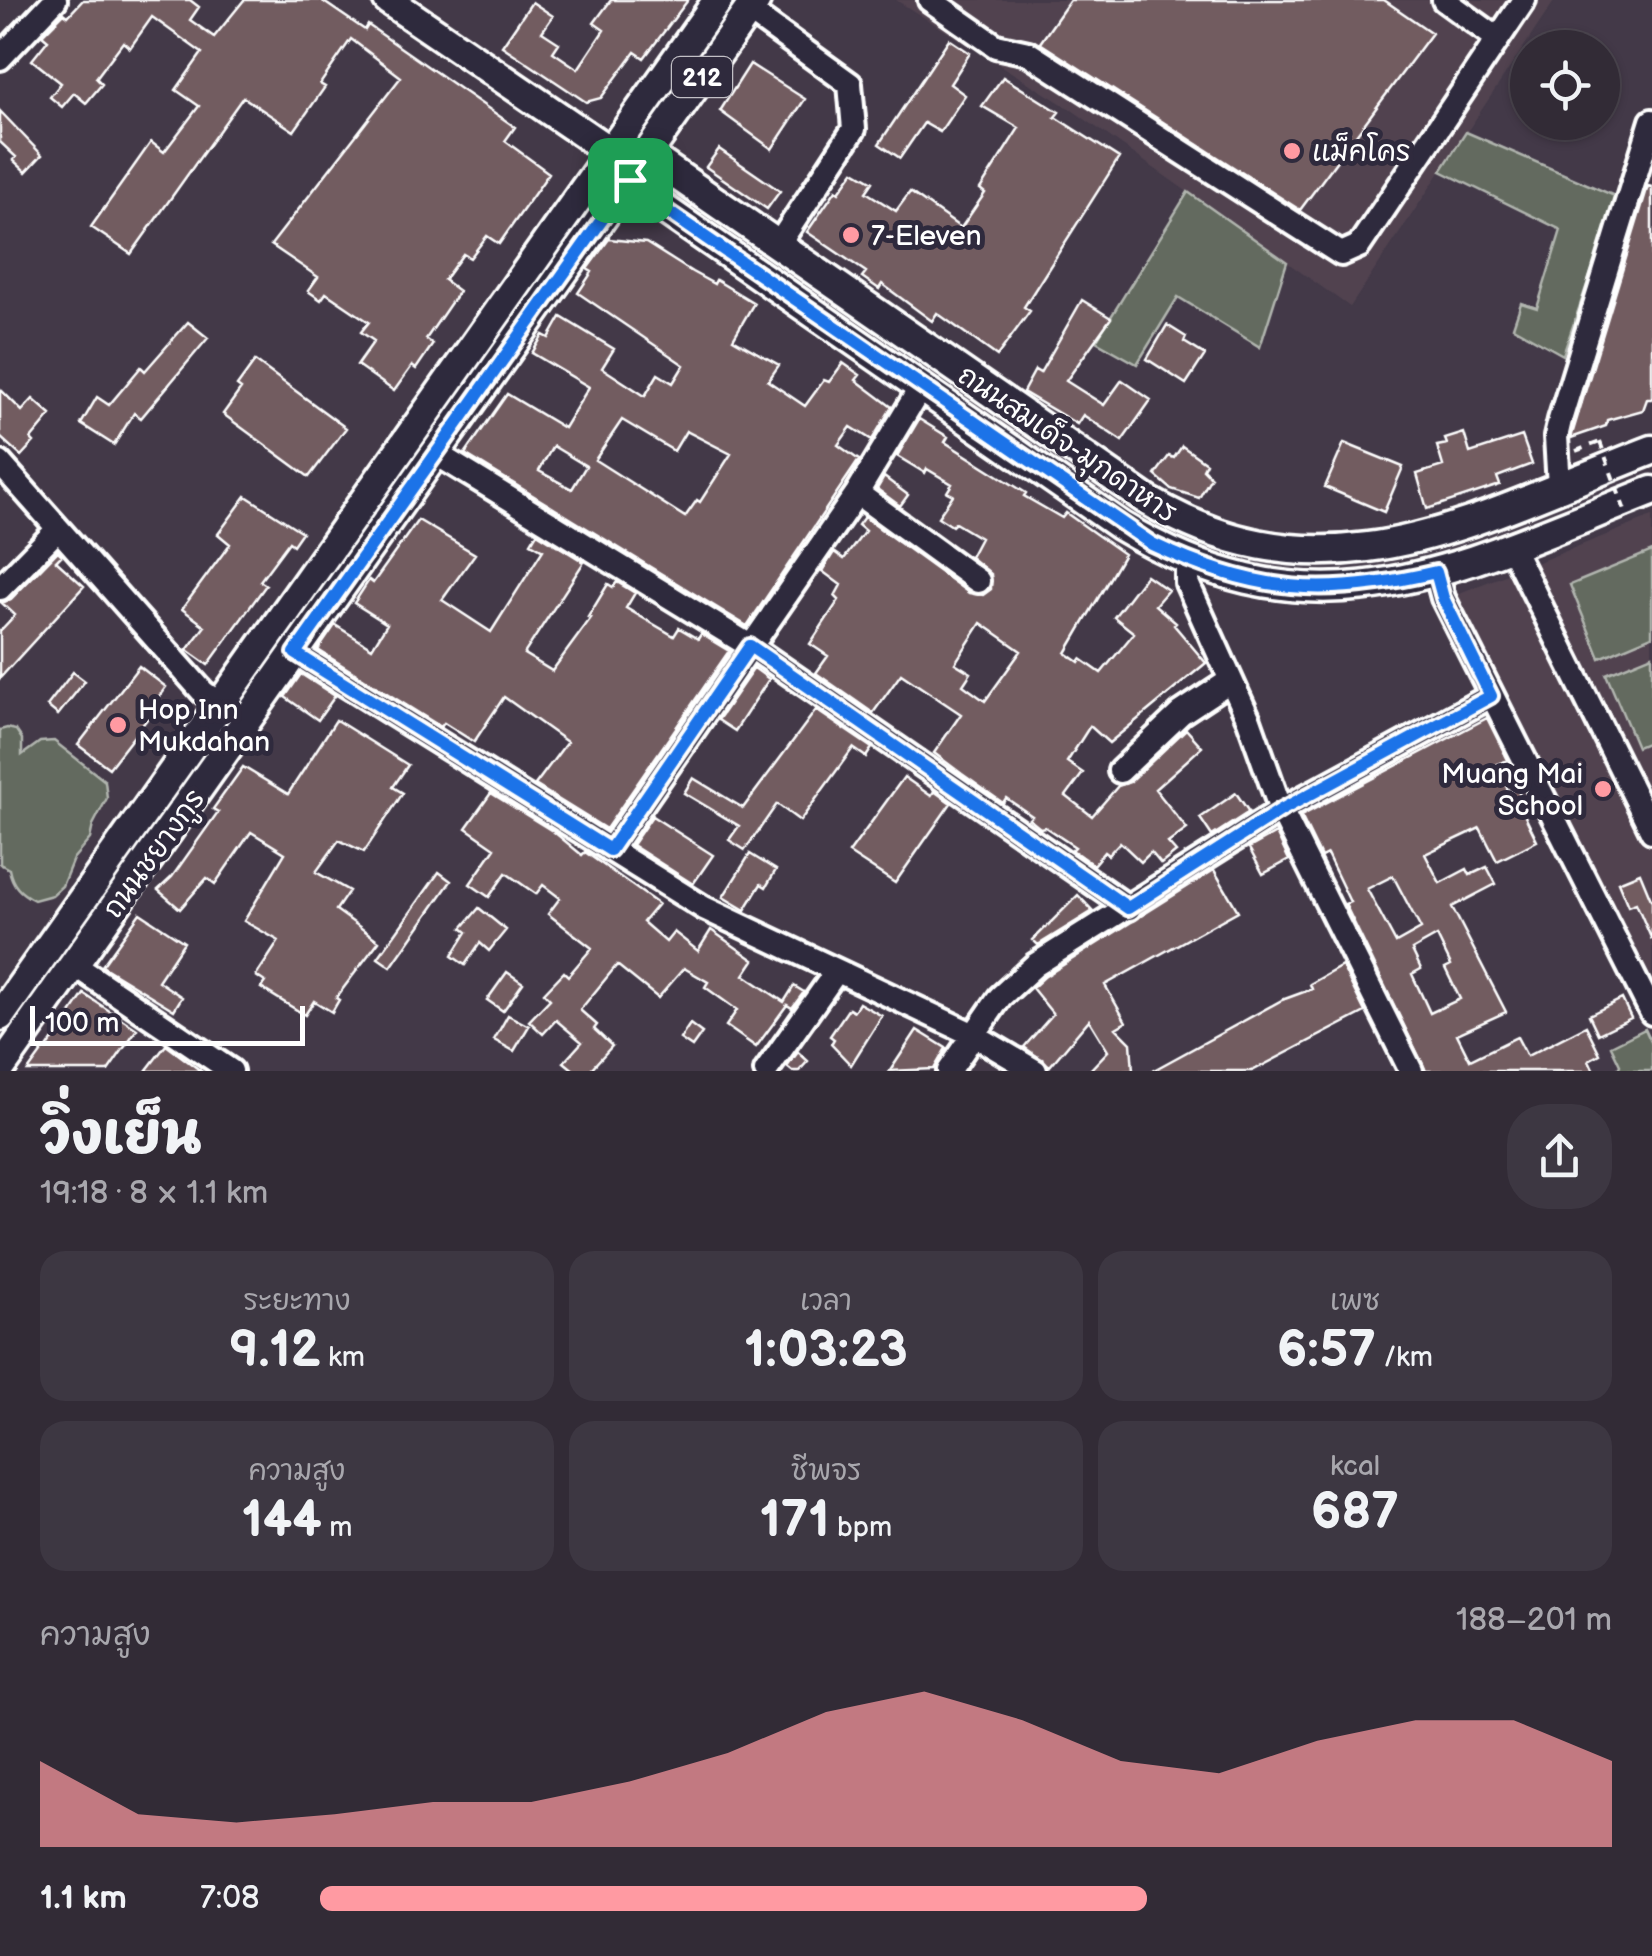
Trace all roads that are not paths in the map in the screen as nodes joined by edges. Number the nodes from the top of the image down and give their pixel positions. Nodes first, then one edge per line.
1 (55, 0) edge
2 (388, 0) edge
3 (718, 0) edge
4 (930, 0) edge
5 (1444, 0) edge
6 (1524, 0) edge
7 (752, 5) edge
8 (1498, 39) junction
9 (0, 58) edge
10 (1652, 121) edge
11 (609, 151) junction
12 (648, 155) junction
13 (630, 180) junction
14 (778, 245) junction
15 (921, 387) junction
16 (1652, 450) edge
17 (435, 454) junction
18 (0, 464) edge
19 (1559, 486) junction
20 (1652, 492) edge
21 (857, 493) junction
22 (58, 529) junction
23 (1511, 546) junction
24 (1187, 560) junction
25 (1436, 572) junction
26 (978, 581) dead end
27 (0, 588) edge
28 (750, 646) junction
29 (295, 653) junction
30 (1231, 680) junction
31 (1491, 696) junction
32 (219, 704) junction
33 (1120, 770) dead end
34 (1642, 787) edge
35 (1281, 810) junction
36 (1652, 831) edge
37 (610, 850) junction
38 (1128, 908) junction
39 (73, 964) junction
40 (836, 972) junction
41 (1652, 1013) edge
42 (0, 1016) edge
43 (974, 1036) junction
44 (0, 1069) edge
45 (231, 1071) edge
46 (766, 1071) edge
47 (949, 1071) edge
48 (1035, 1071) edge
49 (1410, 1071) edge

1 - 9 street
2 - 11 main road
3 - 11 main road, ถนนชยางกูร / 212
4 - 8 street
5 - 8 street
6 - 8 street
7 - 12 main road, ถนนชยางกูร / 212
7 - 14 street
10 - 19 street
11 - 12 main road
11 - 13 main road, ถนนสมเด็จ-มุกดาหาร
11 - 32 main road, ถนนชยางกูร / 212
12 - 13 main road, ถนนชยางกูร / 212
12 - 14 main road, ถนนสมเด็จ-มุกดาหาร
13 - 15 main road, ถนนสมเด็จ-มุกดาหาร
13 - 17 main road, ถนนชยางกูร / 212
14 - 19 main road, ถนนสมเด็จ-มุกดาหาร
15 - 21 street
15 - 24 main road, ถนนสมเด็จ-มุกดาหาร
16 - 19 main road, ถนนสมเด็จ-มุกดาหาร
17 - 28 street
17 - 29 main road, ถนนชยางกูร / 212
18 - 22 street
20 - 23 main road, ถนนสมเด็จ-มุกดาหาร
21 - 26 street
21 - 28 street
22 - 27 street
22 - 32 street
23 - 25 main road, ถนนสมเด็จ-มุกดาหาร
23 - 34 street
24 - 25 main road, ถนนสมเด็จ-มุกดาหาร
24 - 30 street
25 - 31 street
28 - 37 street
28 - 38 street
29 - 37 street
29 - 39 main road, ถนนชยางกูร / 212
30 - 33 street
30 - 35 street
31 - 35 street
31 - 41 street
32 - 42 main road, ถนนชยางกูร / 212
34 - 36 street
35 - 38 street
35 - 49 street
37 - 40 street
38 - 43 street
39 - 44 main road, ถนนชยางกูร / 212
39 - 45 street
40 - 43 street
40 - 46 street
43 - 47 street
43 - 48 street

